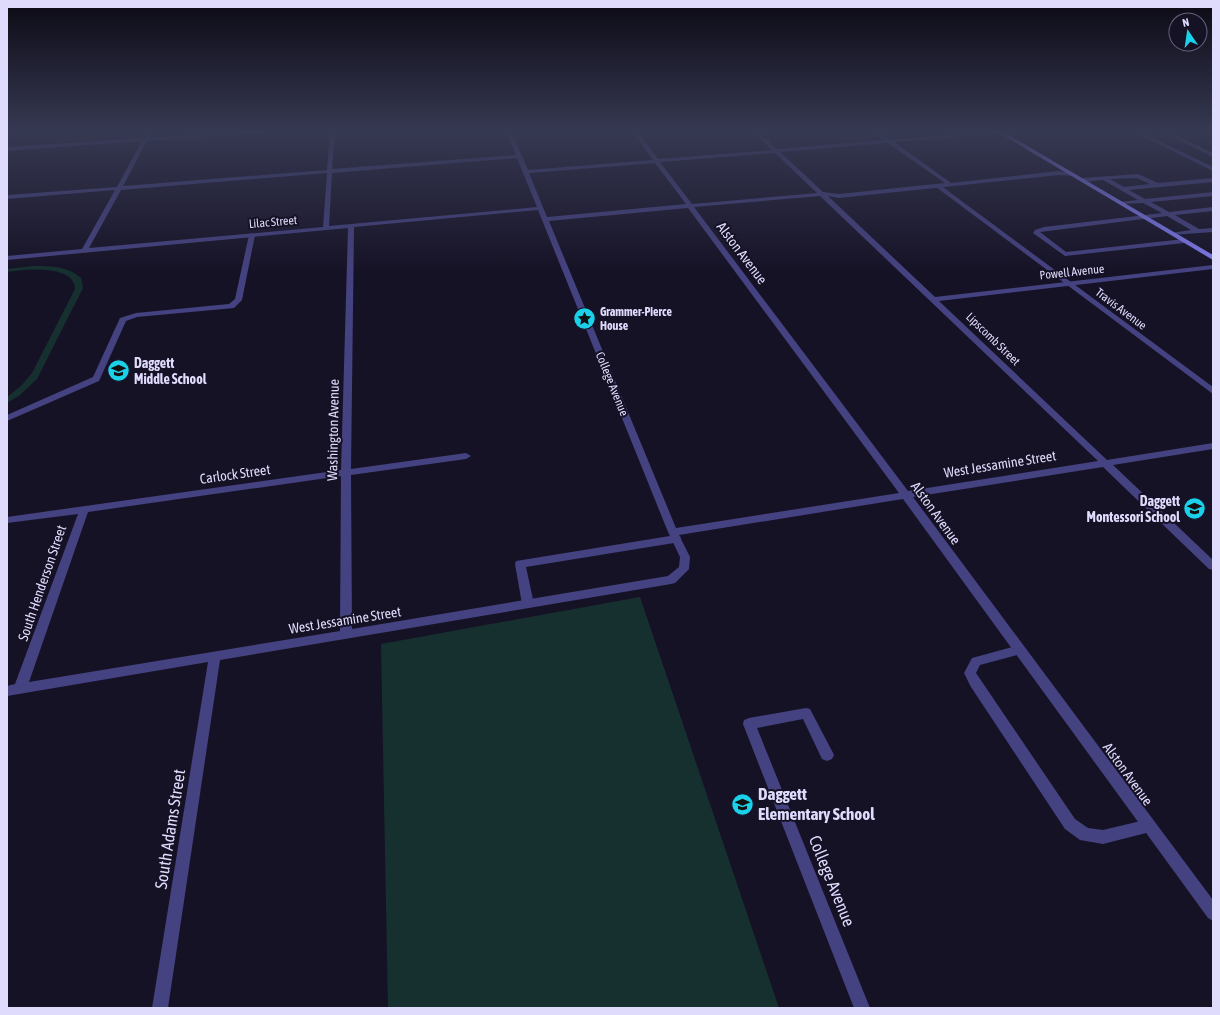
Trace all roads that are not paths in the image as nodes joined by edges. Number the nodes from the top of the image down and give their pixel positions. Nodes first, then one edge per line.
1 (124, 178) edge
2 (245, 178) edge
3 (329, 178) edge
4 (529, 178) edge
5 (670, 178) edge
6 (805, 178) edge
7 (942, 178) edge
8 (1011, 178) edge
9 (1080, 178) edge
10 (1100, 178) edge
11 (1104, 178) edge
12 (1143, 178) edge
13 (1083, 180) junction
14 (1213, 180) edge
15 (951, 185) junction
16 (1157, 185) junction
17 (938, 186) junction
18 (119, 188) junction
19 (1123, 189) junction
20 (822, 194) junction
21 (1213, 194) edge
22 (7, 197) edge
23 (1145, 201) junction
24 (1122, 204) junction
25 (690, 206) junction
26 (541, 208) junction
27 (1213, 209) edge
28 (1169, 214) junction
29 (1145, 217) junction
30 (545, 219) junction
31 (351, 226) junction
32 (326, 228) junction
33 (1212, 230) edge
34 (1198, 231) junction
35 (1173, 234) junction
36 (252, 235) junction
37 (1184, 241) junction
38 (84, 251) junction
39 (7, 258) edge
40 (1213, 258) edge
41 (1213, 267) edge
42 (1069, 284) junction
43 (933, 299) junction
44 (1213, 391) edge
45 (7, 418) edge
46 (1213, 446) edge
47 (466, 456) dead end
48 (1104, 462) junction
49 (346, 473) junction
50 (906, 495) junction
51 (84, 510) junction
52 (7, 520) edge
53 (675, 536) junction
54 (1213, 566) edge
55 (684, 569) joint
56 (528, 604) junction
57 (346, 635) junction
58 (1020, 650) junction
59 (215, 656) junction
60 (20, 689) junction
61 (7, 691) edge
62 (827, 754) dead end
63 (1149, 826) junction
64 (1213, 913) edge
65 (160, 1008) edge
66 (862, 1008) edge

1 - 18 street
2 - 18 street
3 - 32 street
4 - 26 street, College Avenue
5 - 25 street, Alston Avenue
6 - 20 street, Lipscomb Street
7 - 15 street
8 - 15 street
9 - 13 main road
10 - 13 street
11 - 19 street
12 - 16 street
13 - 24 main road
14 - 16 street
15 - 17 street
16 - 19 street
17 - 20 street
17 - 42 street, Travis Avenue
18 - 22 street
18 - 38 street
19 - 23 street
20 - 25 street
20 - 43 street, Lipscomb Street
21 - 23 street
23 - 24 street
23 - 28 street
24 - 29 main road
25 - 30 street
25 - 50 street, Alston Avenue
26 - 30 street, College Avenue
26 - 31 street, Lilac Street
27 - 28 street
28 - 29 street
28 - 34 street
29 - 35 main road
29 - 37 street
30 - 53 street, College Avenue
31 - 32 street, Lilac Street
31 - 49 street, Washington Avenue
32 - 36 street, Lilac Street
33 - 34 street
34 - 35 street
35 - 37 main road
36 - 38 street, Lilac Street
36 - 45 street
37 - 40 main road
38 - 39 street, Lilac Street
41 - 42 street, Powell Avenue
42 - 43 street, Powell Avenue
42 - 44 street, Travis Avenue
43 - 48 street, Lipscomb Street
46 - 48 street, West Jessamine Street
47 - 49 street, Carlock Street
48 - 50 street, West Jessamine Street
48 - 54 street, Lipscomb Street
49 - 51 street, Carlock Street
49 - 57 street, Washington Avenue
50 - 53 street, West Jessamine Street
50 - 58 street, Alston Avenue
51 - 52 street, Carlock Street
51 - 60 street, South Henderson Street
53 - 55 street, College Avenue
53 - 56 street, West Jessamine Street
55 - 56 street, West Jessamine Street
56 - 57 street, West Jessamine Street
57 - 59 street, West Jessamine Street
58 - 63 street, Alston Avenue
58 - 63 street
59 - 60 street, West Jessamine Street
59 - 65 street, South Adams Street
60 - 61 street, West Jessamine Street
62 - 66 street, College Avenue
63 - 64 street, Alston Avenue

